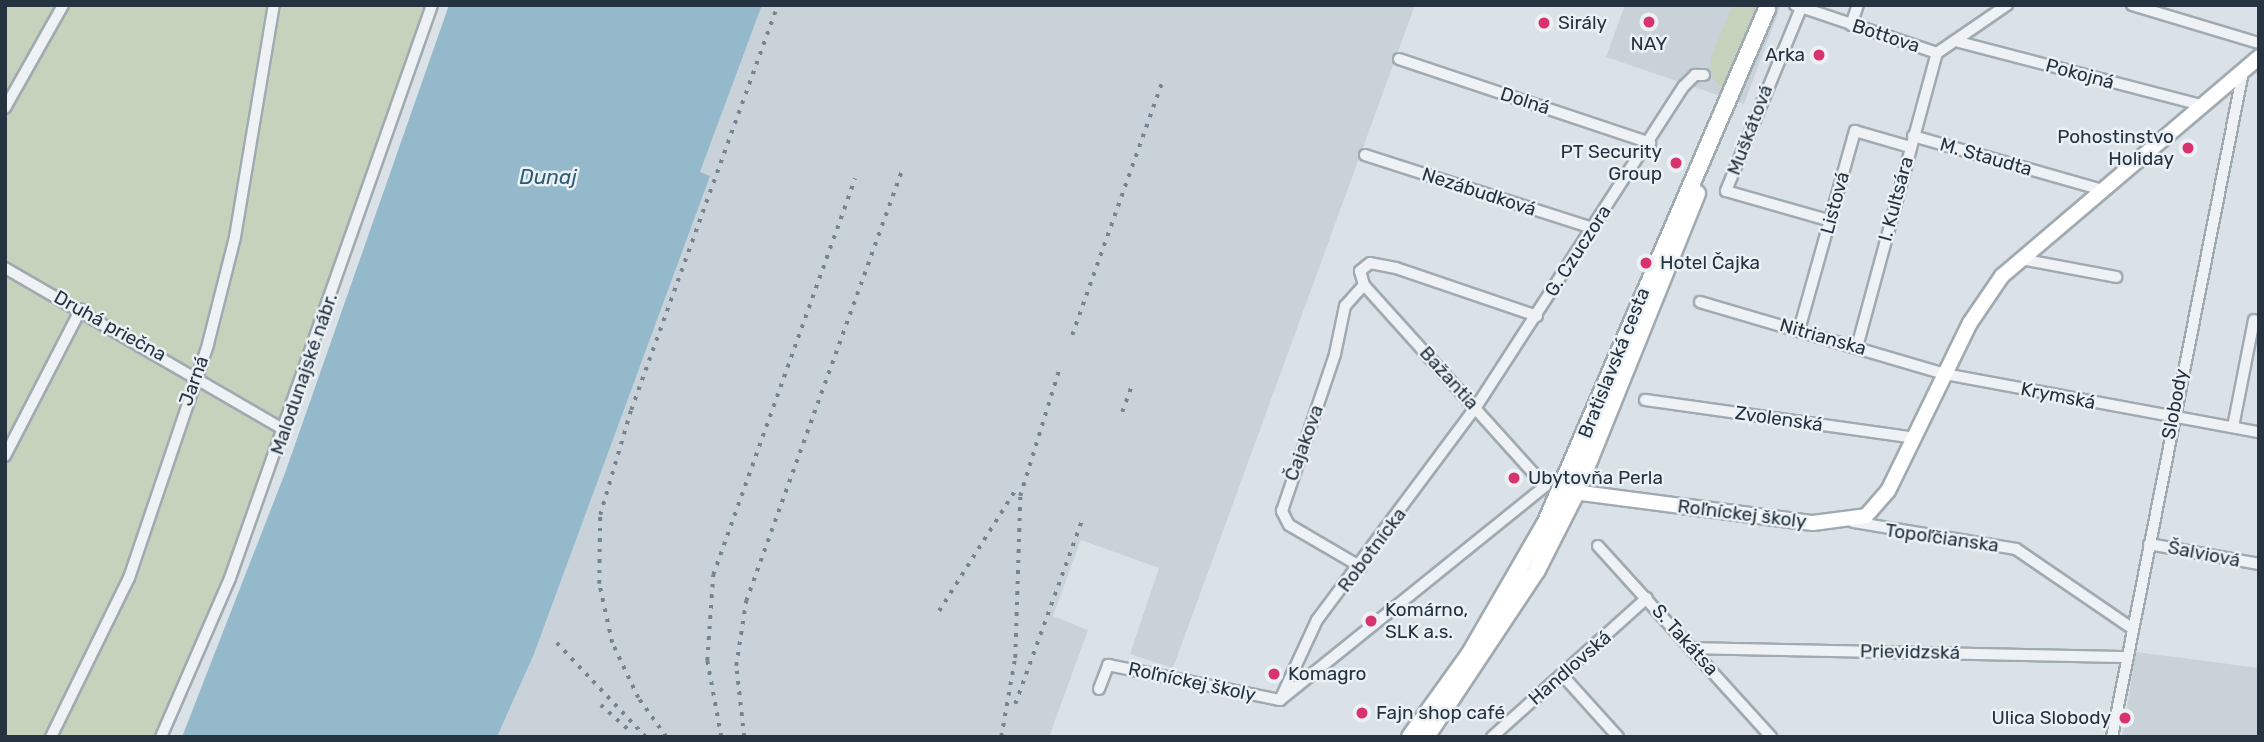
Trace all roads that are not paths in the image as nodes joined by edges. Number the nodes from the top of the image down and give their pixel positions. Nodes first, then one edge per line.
1 (63, 5) edge
2 (274, 5) edge
3 (432, 5) edge
4 (1858, 5) edge
5 (2007, 5) edge
6 (2133, 5) edge
7 (1767, 7) edge
8 (1798, 7) edge
9 (1851, 25) junction
10 (1959, 42) junction
11 (2259, 43) edge
12 (1937, 52) junction
13 (2259, 57) edge
14 (1399, 59) dead end
15 (2243, 72) junction
16 (1704, 75) dead end
17 (2201, 105) junction
18 (5, 108) edge
19 (1911, 141) junction
20 (1650, 143) junction
21 (1365, 155) dead end
22 (2099, 189) junction
23 (1830, 221) junction
24 (1592, 228) junction
25 (2019, 258) junction
26 (5, 268) edge
27 (2116, 277) dead end
28 (1364, 285) junction
29 (1700, 302) dead end
30 (81, 309) junction
31 (1537, 316) junction
32 (2254, 320) dead end
33 (1799, 330) junction
34 (1857, 346) junction
35 (195, 374) junction
36 (1945, 374) junction
37 (1645, 400) dead end
38 (1476, 407) junction
39 (2172, 416) junction
40 (2233, 427) junction
41 (284, 430) junction
42 (2259, 432) edge
43 (1914, 438) junction
44 (5, 456) edge
45 (1545, 486) junction
46 (1569, 492) junction
47 (1853, 522) junction
48 (2149, 544) junction
49 (1598, 546) dead end
50 (2259, 564) edge
51 (1362, 567) junction
52 (1647, 598) junction
53 (2133, 629) junction
54 (1692, 648) junction
55 (2128, 657) junction
56 (1564, 677) junction
57 (1099, 690) dead end
58 (1280, 700) junction
59 (51, 737) edge
60 (161, 737) edge
61 (1410, 737) edge
62 (1426, 737) edge
63 (1492, 737) edge
64 (1618, 737) edge
65 (1770, 737) edge
66 (2112, 737) edge

1 - 18 street
2 - 35 street, Jarná
3 - 41 street, Malodunajské nábr.
4 - 9 street
5 - 10 street, Bottova
6 - 11 street
7 - 46 main road, Bratislavská cesta
8 - 9 street, Bottova
8 - 23 street, Muškátová
9 - 12 street, Bottova
10 - 12 street, Bottova
10 - 17 street, Pokojná
12 - 19 street, I. Kultsára
13 - 15 main road
14 - 20 street, Dolná
15 - 17 main road
15 - 39 street, Slobody
16 - 20 street, G. Czuczora
17 - 22 main road
19 - 22 street, M. Staudta
19 - 23 street, Listová
19 - 34 street, I. Kultsára
20 - 24 street, G. Czuczora
21 - 24 street, Nezábudková
22 - 25 main road
23 - 33 street, Listová
24 - 31 street, G. Czuczora
25 - 27 street
25 - 36 main road
26 - 30 street, Druhá priečna
28 - 31 street
28 - 38 street, Bažantia
28 - 51 street, Čajakova
29 - 33 street, Nitrianska
30 - 35 street, Druhá priečna
30 - 44 street
31 - 38 street, G. Czuczora
32 - 40 street
33 - 34 street, Nitrianska
34 - 36 street, Nitrianska
35 - 41 street, Druhá priečna
35 - 59 street, Jarná
36 - 39 street, Krymská
36 - 43 main road
37 - 43 street, Zvolenská
38 - 45 street, Bažantia
38 - 51 street, Robotnícka
39 - 40 street, Krymská
39 - 48 street, Slobody
40 - 42 street, Krymská
41 - 60 street, Malodunajské nábr.
43 - 47 main road
45 - 46 street, Roľníckej školy
45 - 58 street, Roľníckej školy
46 - 47 main road, Roľníckej školy
46 - 61 main road, Bratislavská cesta
46 - 62 main road, Bratislavská cesta
47 - 53 street, Topoľčianska
48 - 50 street, Šalviová
48 - 53 street, Slobody
49 - 52 street, S. Takátsa
51 - 58 street, Robotnícka
52 - 54 street, S. Takátsa
52 - 56 street, Handlovská
53 - 55 street, Slobody
54 - 55 street, Prievidzská
54 - 65 street, S. Takátsa
55 - 66 street, Slobody
56 - 63 street, Handlovská
56 - 64 street
57 - 58 street, Roľníckej školy

